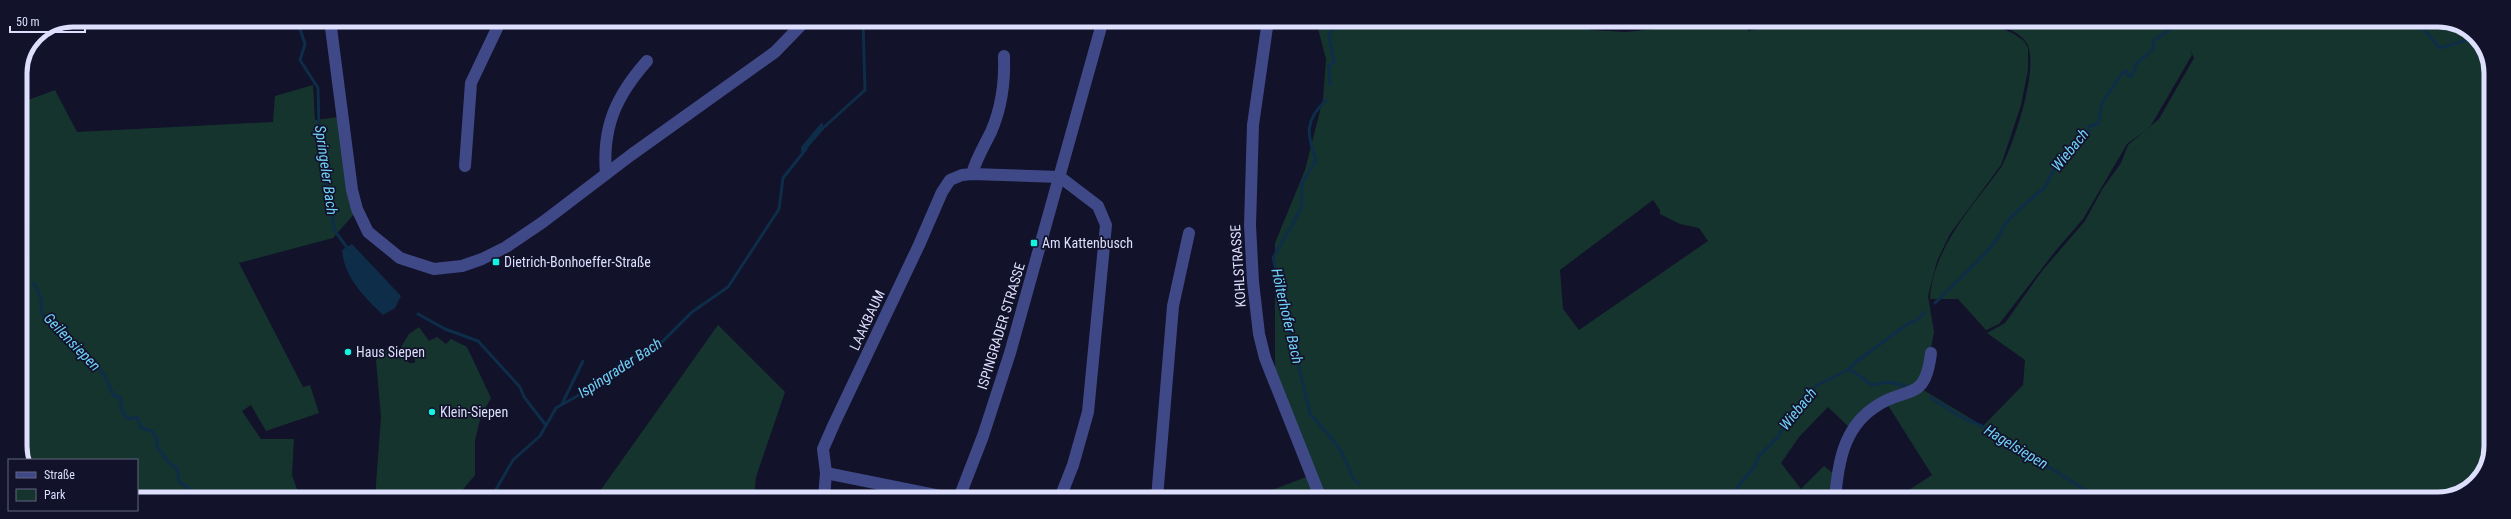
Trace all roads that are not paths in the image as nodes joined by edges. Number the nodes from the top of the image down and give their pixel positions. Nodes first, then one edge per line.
1 (331, 27) edge
2 (498, 27) edge
3 (799, 27) edge
4 (1101, 27) edge
5 (1267, 27) edge
6 (1004, 56) dead end
7 (647, 61) dead end
8 (465, 166) dead end
9 (606, 174) junction
10 (972, 174) junction
11 (1060, 177) junction
12 (1190, 233) dead end
13 (1931, 353) dead end
14 (826, 473) junction
15 (824, 492) edge
16 (920, 492) edge
17 (961, 492) edge
18 (1062, 492) edge
19 (1158, 492) edge
20 (1319, 492) edge
21 (1836, 492) edge

1 - 9 street
2 - 8 street
3 - 9 street
4 - 11 street, ISPINGRADER STRASSE
5 - 20 street, KOHLSTRASSE
6 - 10 street
7 - 9 street
10 - 11 street, LAAKBAUM
10 - 14 street, LAAKBAUM
11 - 17 street, ISPINGRADER STRASSE
11 - 18 street
12 - 19 street
13 - 21 street
14 - 15 street, LAAKBAUM
14 - 16 street

